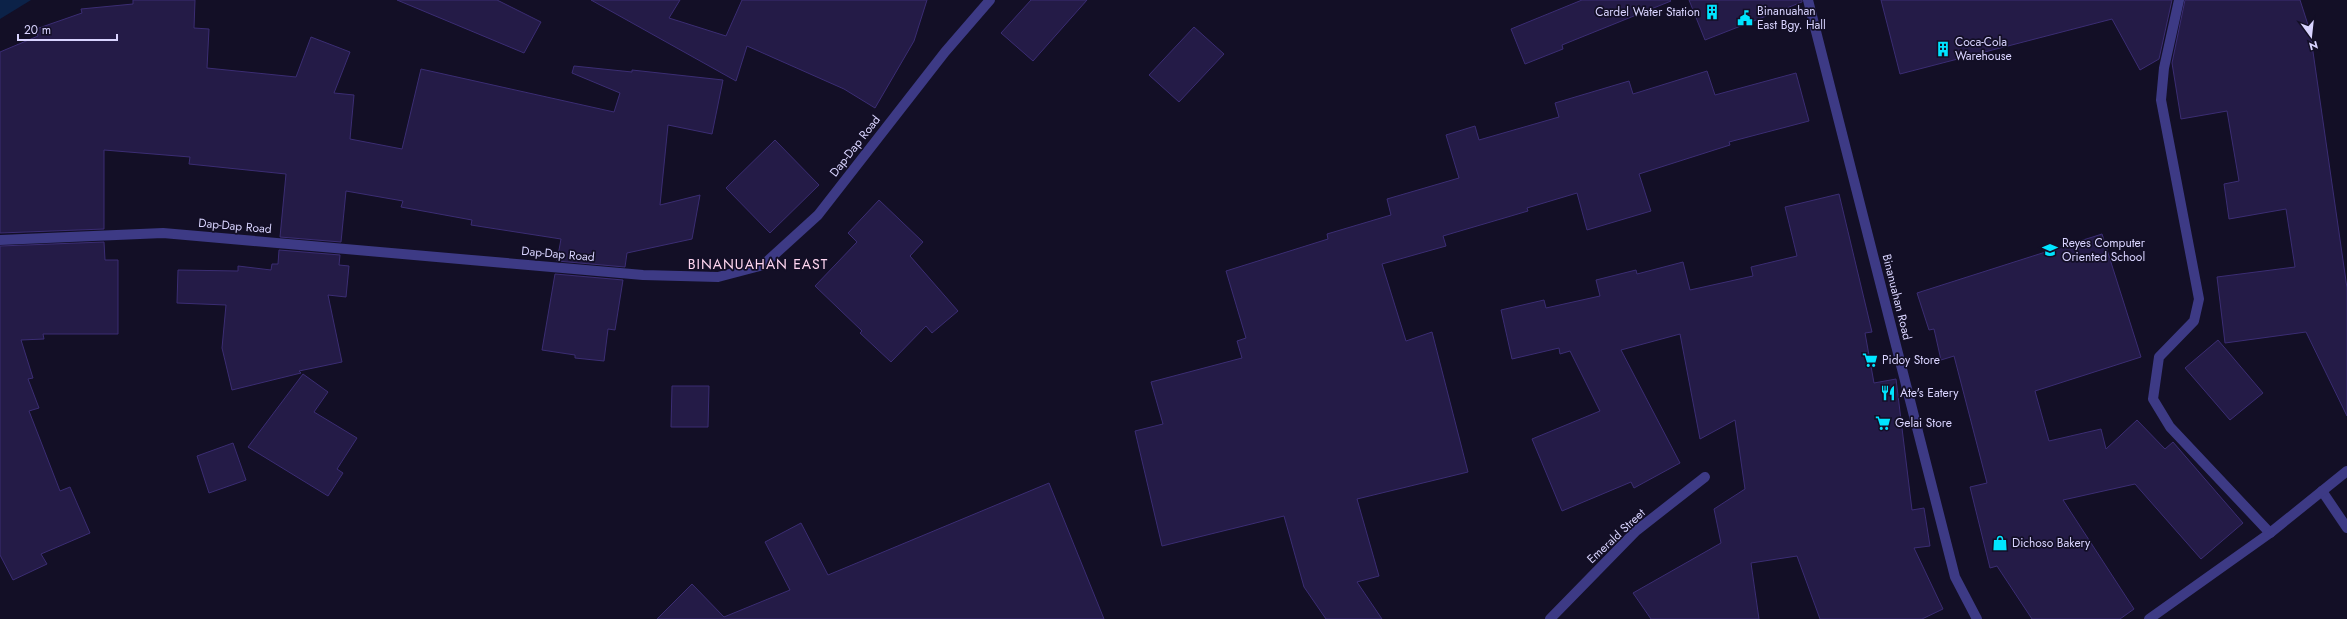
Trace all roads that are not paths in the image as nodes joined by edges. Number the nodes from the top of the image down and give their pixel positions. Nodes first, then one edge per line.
1 (990, 0) edge
2 (1808, 0) edge
3 (2179, 0) edge
4 (0, 240) edge
5 (2347, 471) edge
6 (1705, 477) dead end
7 (2322, 491) junction
8 (2347, 528) edge
9 (2270, 533) junction
10 (1550, 619) edge
11 (1977, 619) edge
12 (2149, 619) edge

1 - 4 street, Dap-Dap Road
2 - 11 street, Binanuahan Road
3 - 9 street
5 - 7 street
6 - 10 street, Emerald Street
7 - 8 street
7 - 9 street
9 - 12 street

